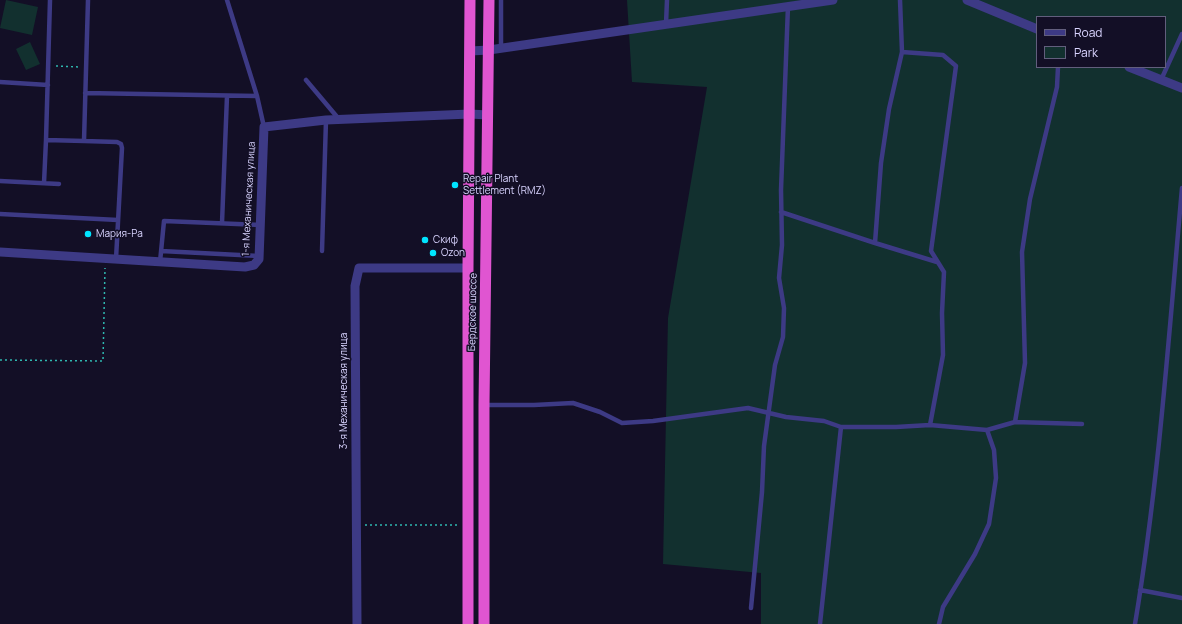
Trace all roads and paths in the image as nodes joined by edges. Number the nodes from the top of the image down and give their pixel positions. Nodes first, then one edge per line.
1 (50, 0) edge
2 (88, 0) edge
3 (227, 0) edge
4 (470, 0) edge
5 (489, 0) edge
6 (501, 0) edge
7 (667, 0) edge
8 (833, 0) edge
9 (900, 0) edge
10 (967, 0) edge
11 (788, 6) junction
12 (666, 24) junction
13 (1036, 29) edge
14 (1182, 34) edge
15 (501, 48) junction
16 (489, 50) junction
17 (470, 52) junction
18 (902, 52) junction
19 (48, 66) junction
20 (86, 68) junction
21 (1058, 68) edge
22 (1132, 68) edge
23 (306, 80) dead end
24 (1162, 80) junction
25 (0, 82) edge
26 (48, 85) junction
27 (1182, 88) edge
28 (85, 93) junction
29 (227, 96) junction
30 (257, 96) junction
31 (470, 114) junction
32 (488, 115) junction
33 (326, 120) junction
34 (339, 120) junction
35 (264, 127) junction
36 (46, 140) junction
37 (84, 141) junction
38 (0, 181) edge
39 (44, 183) junction
40 (59, 184) dead end
41 (1182, 188) edge
42 (782, 212) junction
43 (0, 214) edge
44 (118, 220) junction
45 (222, 223) junction
46 (261, 225) junction
47 (875, 244) junction
48 (161, 251) junction
49 (322, 251) dead end
50 (0, 252) edge
51 (259, 256) junction
52 (105, 258) junction
53 (116, 259) junction
54 (160, 262) junction
55 (938, 262) junction
56 (468, 268) junction
57 (0, 360) edge
58 (484, 405) junction
59 (768, 413) junction
60 (1015, 422) junction
61 (1082, 424) dead end
62 (930, 425) junction
63 (841, 427) junction
64 (987, 430) junction
65 (356, 525) junction
66 (469, 525) junction
67 (1140, 590) junction
68 (1182, 598) edge
69 (751, 608) dead end
70 (357, 624) edge
71 (468, 624) edge
72 (484, 624) edge
73 (820, 624) edge
74 (939, 624) edge
75 (1135, 624) edge

1 - 19 lane
2 - 20 lane
3 - 30 lane
4 - 17 highway, Бердское шоссе
5 - 16 highway, Бердское шоссе
6 - 15 lane
7 - 12 lane
8 - 11 street
9 - 18 lane
10 - 13 street
11 - 12 street
11 - 42 lane
12 - 15 street
14 - 24 lane
15 - 16 street
16 - 17 street
16 - 32 highway, Бердское шоссе
17 - 31 highway, Бердское шоссе
18 - 47 lane
18 - 55 lane
19 - 20 path
19 - 26 lane
20 - 28 lane
21 - 60 lane
22 - 24 street
23 - 34 lane
24 - 27 street
25 - 26 lane
26 - 36 lane
28 - 29 lane
28 - 37 lane
29 - 30 lane
29 - 45 lane
30 - 35 lane
31 - 32 street
31 - 34 street
31 - 56 highway, Бердское шоссе
32 - 58 highway, Бердское шоссе
33 - 34 street
33 - 35 street
33 - 49 lane
35 - 46 street, 1-я Механическая улица
36 - 37 lane
36 - 39 lane
37 - 44 lane
38 - 39 lane
39 - 40 lane
41 - 67 lane
42 - 47 lane
42 - 59 lane
43 - 44 lane
44 - 53 lane
45 - 46 lane
45 - 48 lane
46 - 51 street, 1-я Механическая улица
47 - 55 lane
48 - 51 lane
48 - 54 lane
50 - 52 street, 1-я Механическая улица
51 - 54 street, 1-я Механическая улица
52 - 53 street, 1-я Механическая улица
52 - 57 path
53 - 54 street, 1-я Механическая улица
55 - 62 lane
56 - 65 street, 3-я Механическая улица
56 - 66 highway, Бердское шоссе
58 - 59 lane
58 - 72 highway, Бердское шоссе
59 - 63 lane
59 - 69 lane
60 - 61 lane
60 - 64 lane
62 - 63 lane
62 - 64 lane
63 - 73 lane
64 - 74 lane
65 - 66 path
65 - 70 street, 3-я Механическая улица
66 - 71 highway, Бердское шоссе
67 - 68 lane
67 - 75 lane

